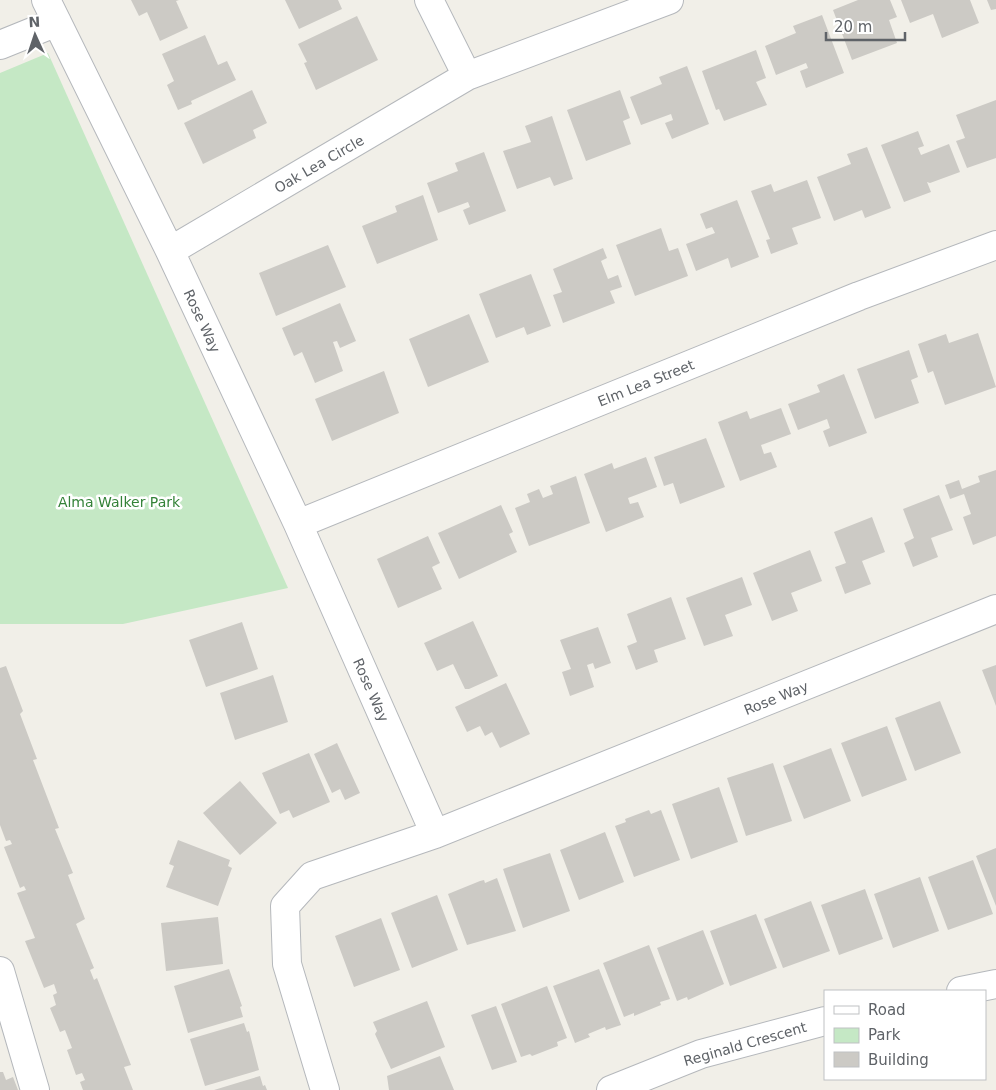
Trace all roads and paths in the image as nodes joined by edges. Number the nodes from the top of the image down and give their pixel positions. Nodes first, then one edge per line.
1 (429, 0) edge
2 (669, 0) edge
3 (51, 11) edge
4 (0, 45) edge
5 (468, 76) junction
6 (996, 245) edge
7 (170, 251) junction
8 (298, 524) junction
9 (996, 609) edge
10 (436, 834) junction
11 (0, 971) edge
12 (996, 984) edge
13 (966, 990) edge
14 (824, 1021) edge
15 (6, 1022) edge
16 (35, 1090) edge
17 (325, 1090) edge
18 (611, 1090) edge

1 - 5 street
2 - 5 street, Oak Lea Circle
3 - 4 street
3 - 7 street, Rose Way
5 - 7 street, Oak Lea Circle
6 - 8 street, Elm Lea Street
7 - 8 street, Rose Way
8 - 10 street, Rose Way
9 - 10 street, Rose Way
10 - 17 street
11 - 15 street
12 - 13 street
14 - 18 street, Reginald Crescent
15 - 16 street

